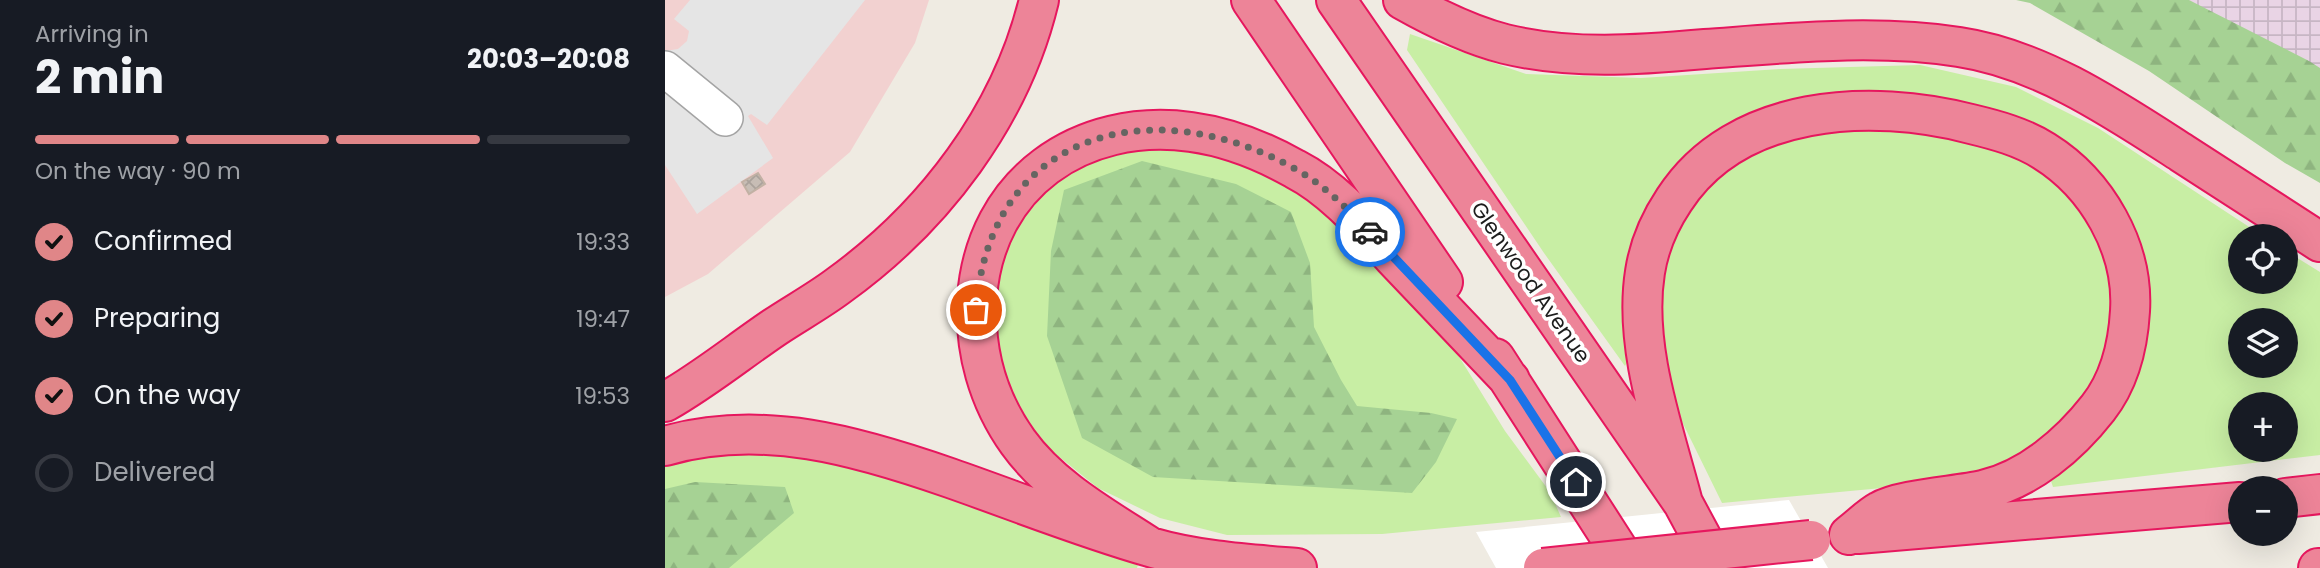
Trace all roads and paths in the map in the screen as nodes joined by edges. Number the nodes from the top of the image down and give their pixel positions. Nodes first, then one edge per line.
1 (1039, 0) edge
2 (1251, 0) edge
3 (1336, 0) edge
4 (1403, 0) edge
5 (665, 69) edge
6 (725, 117) dead end
7 (2320, 242) edge
8 (776, 327) junction
9 (665, 377) edge
10 (1510, 380) junction
11 (665, 402) edge
12 (665, 446) edge
13 (2320, 494) edge
14 (2298, 497) edge
15 (1683, 503) junction
16 (2228, 503) edge
17 (1849, 535) junction
18 (1150, 547) junction
19 (1297, 568) edge
20 (1543, 568) edge
21 (1630, 568) edge
22 (1718, 568) edge

1 - 8 highway
2 - 10 highway
3 - 15 highway, Glenwood Avenue
4 - 7 highway
5 - 6 lane
8 - 9 highway
8 - 11 highway
10 - 18 highway
10 - 21 highway
12 - 18 highway
13 - 14 highway
15 - 17 highway
15 - 22 highway, Glenwood Avenue
16 - 17 highway
17 - 20 highway, bridge
18 - 19 highway

